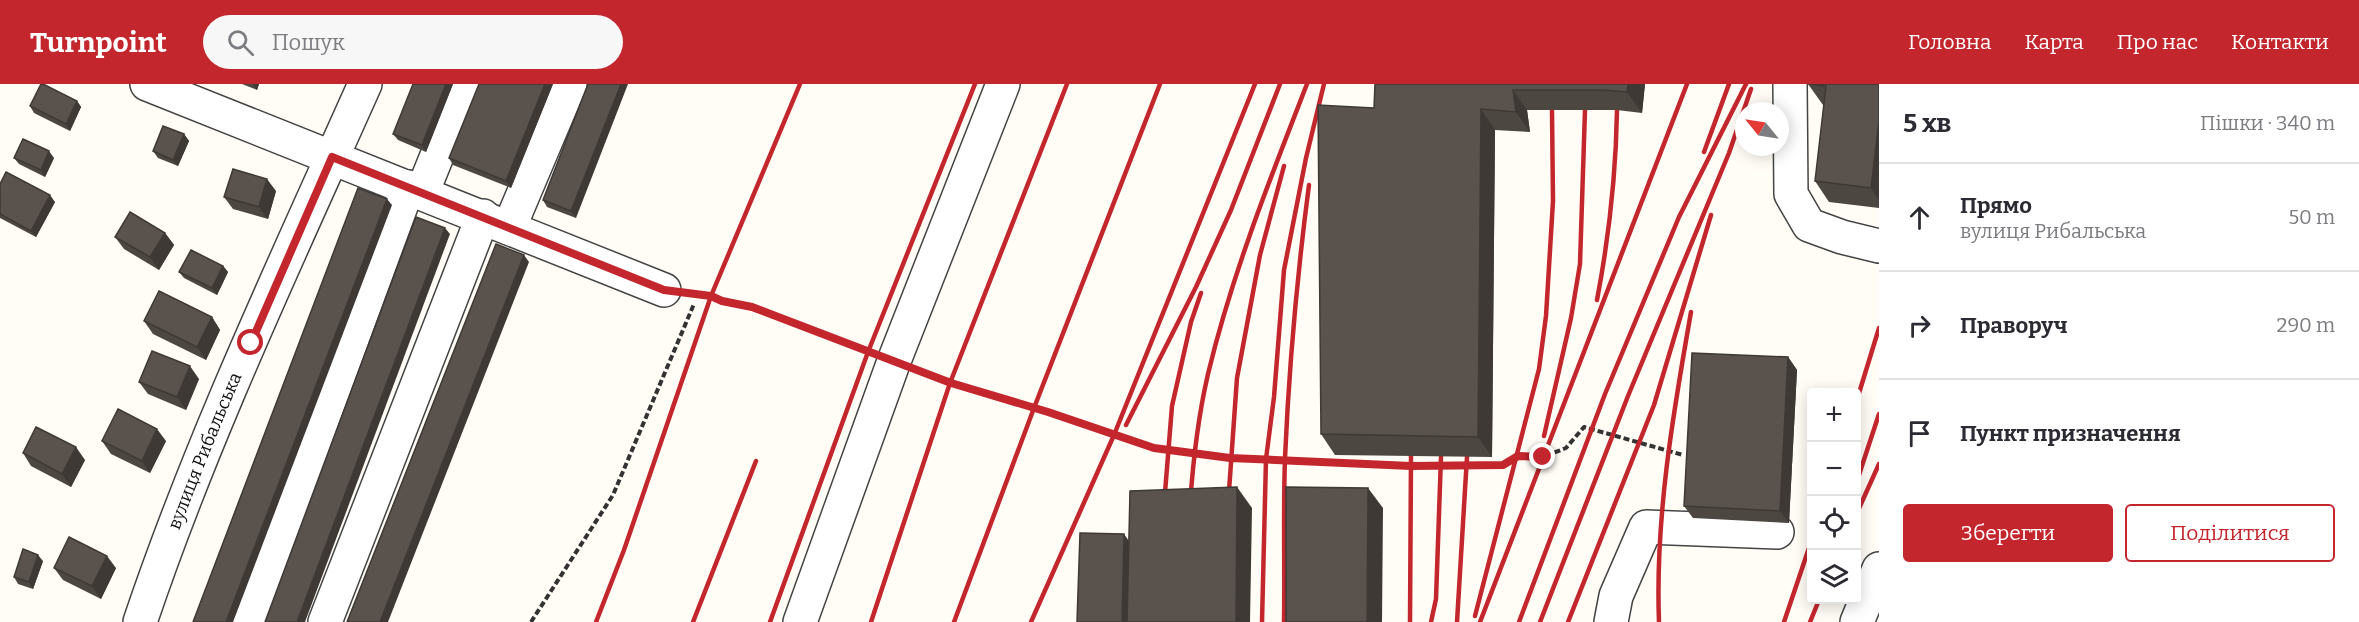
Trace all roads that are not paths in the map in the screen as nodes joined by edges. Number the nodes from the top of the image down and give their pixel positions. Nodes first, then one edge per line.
1 (147, 84) edge
2 (365, 84) edge
3 (466, 84) edge
4 (570, 84) edge
5 (1003, 84) edge
6 (1790, 84) edge
7 (332, 157) junction
8 (415, 190) junction
9 (496, 222) junction
10 (1879, 246) edge
11 (664, 290) road end
12 (1777, 532) dead end
13 (1879, 569) edge
14 (140, 622) edge
15 (248, 622) edge
16 (325, 622) edge
17 (800, 622) edge
18 (1611, 622) edge
19 (1857, 622) edge

1 - 7 lane
2 - 7 lane, вулиця Рибальська
3 - 8 lane
4 - 9 lane
5 - 17 lane
6 - 10 lane
7 - 8 lane
7 - 14 lane, вулиця Рибальська
8 - 9 lane
8 - 15 lane
9 - 11 lane
9 - 16 lane
12 - 18 lane
13 - 19 lane

